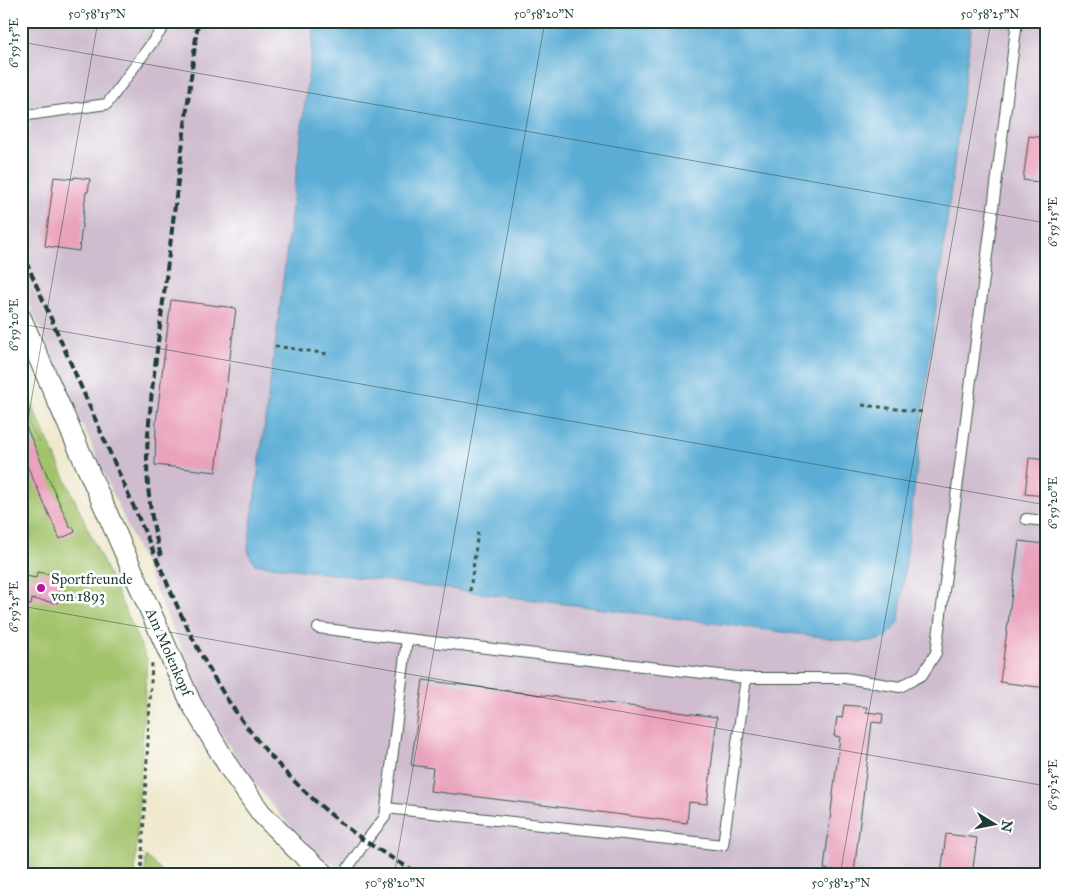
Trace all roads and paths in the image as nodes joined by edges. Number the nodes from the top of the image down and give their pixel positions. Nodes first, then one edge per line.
1 (168, 21) edge
2 (1017, 21) edge
3 (21, 116) edge
4 (21, 318) edge
5 (275, 346) dead end
6 (328, 354) dead end
7 (862, 405) dead end
8 (923, 412) dead end
9 (1026, 519) dead end
10 (1046, 521) edge
11 (478, 532) dead end
12 (470, 591) dead end
13 (318, 628) dead end
14 (407, 639) junction
15 (152, 658) dead end
16 (746, 678) junction
17 (386, 808) junction
18 (141, 875) edge
19 (326, 875) edge
20 (343, 875) edge

1 - 3 lane
2 - 16 lane
4 - 19 street, Am Molenkopf
5 - 6 path
7 - 8 path
9 - 10 lane
11 - 12 path
13 - 14 lane
14 - 16 lane
14 - 17 lane
15 - 18 path
16 - 17 lane
17 - 20 lane

